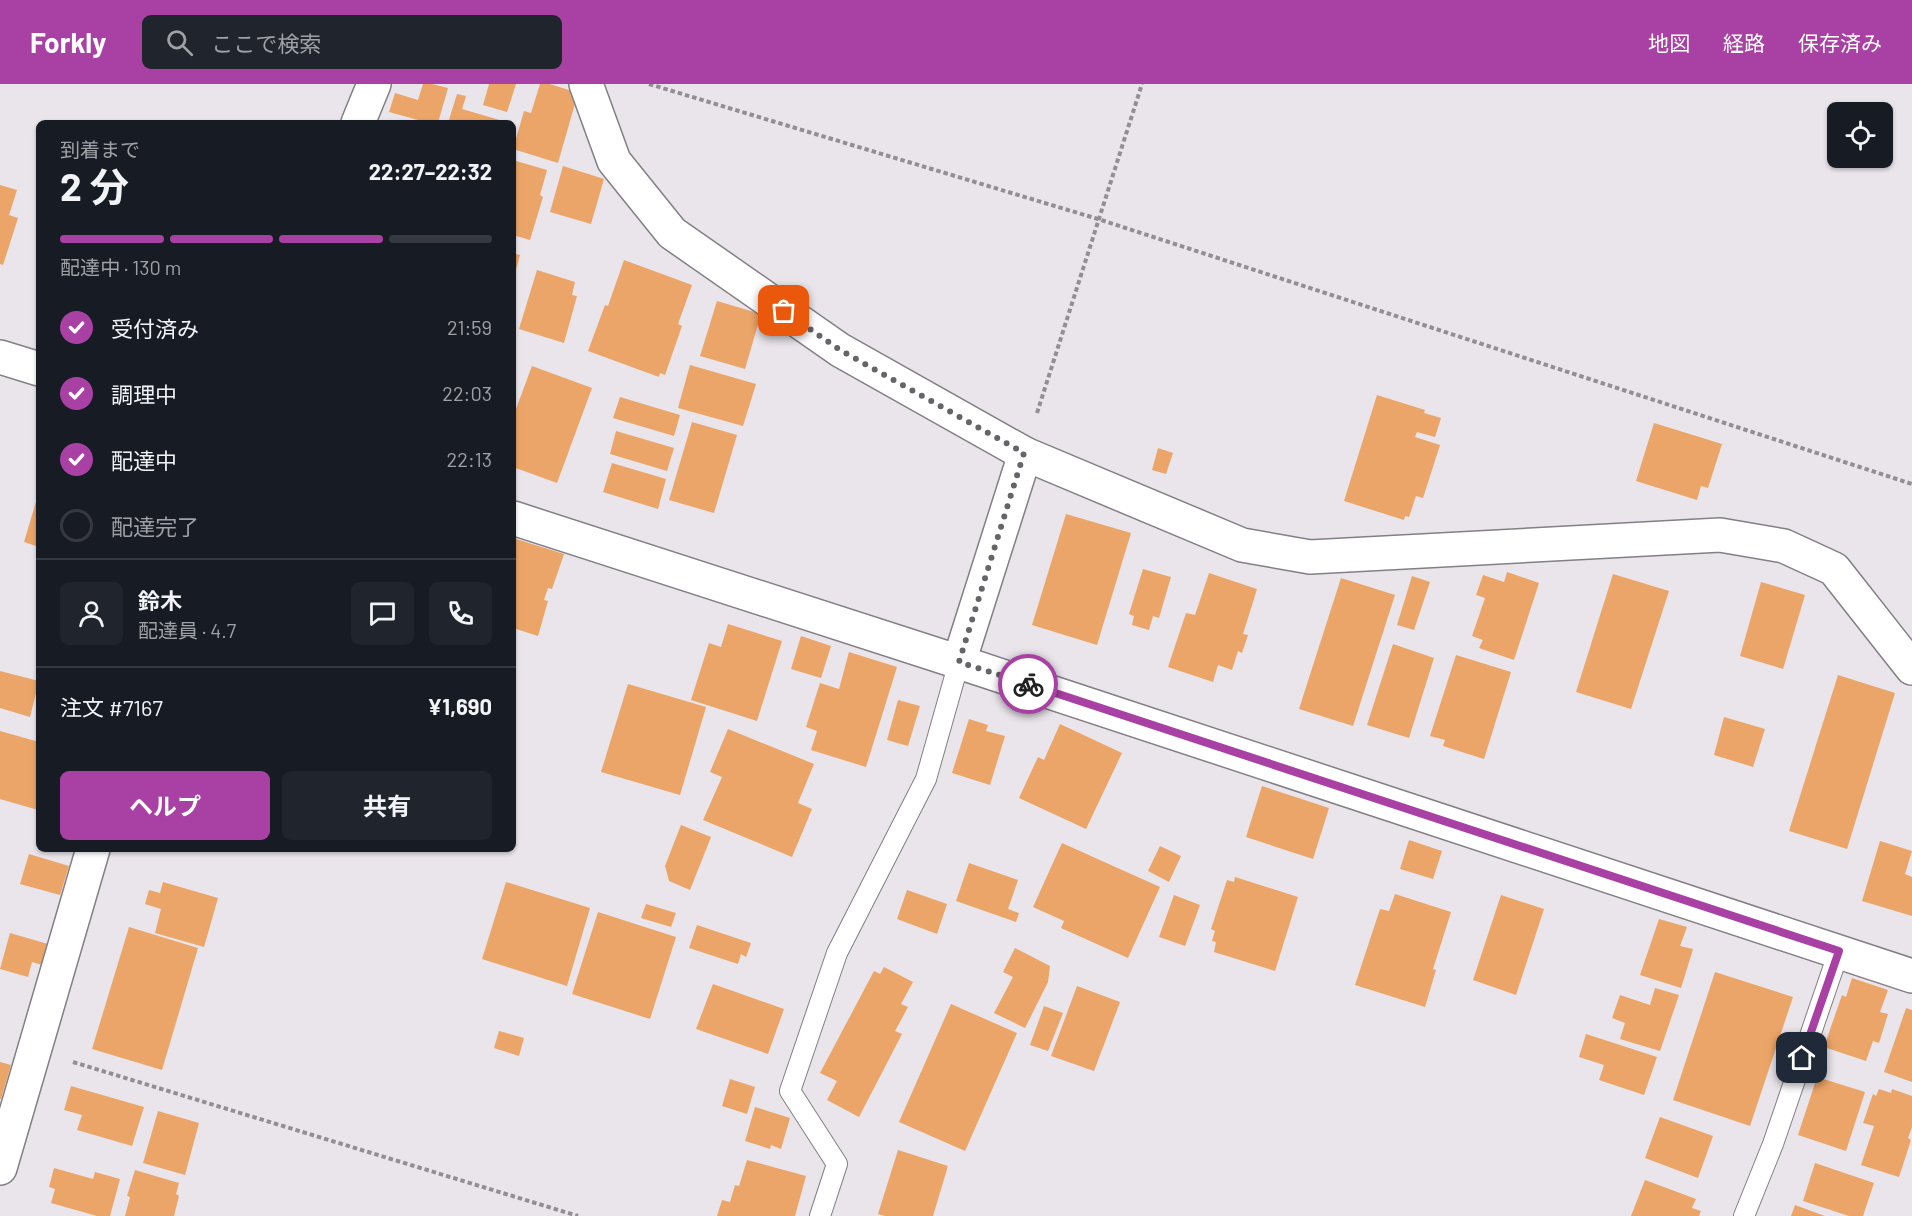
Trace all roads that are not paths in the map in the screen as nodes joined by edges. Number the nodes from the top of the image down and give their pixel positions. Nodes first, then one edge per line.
1 (374, 84) edge
2 (586, 84) edge
3 (359, 120) edge
4 (0, 357) edge
5 (36, 368) edge
6 (1024, 453) junction
7 (516, 519) edge
8 (959, 662) junction
9 (1912, 668) edge
10 (92, 852) edge
11 (1839, 951) junction
12 (1912, 976) edge
13 (0, 1168) edge
14 (820, 1216) edge
15 (1744, 1216) edge

1 - 3 street
2 - 6 street
4 - 5 street
6 - 8 street
6 - 9 street
7 - 8 street
8 - 11 street
8 - 14 lane
10 - 13 street
11 - 12 street
11 - 15 lane

